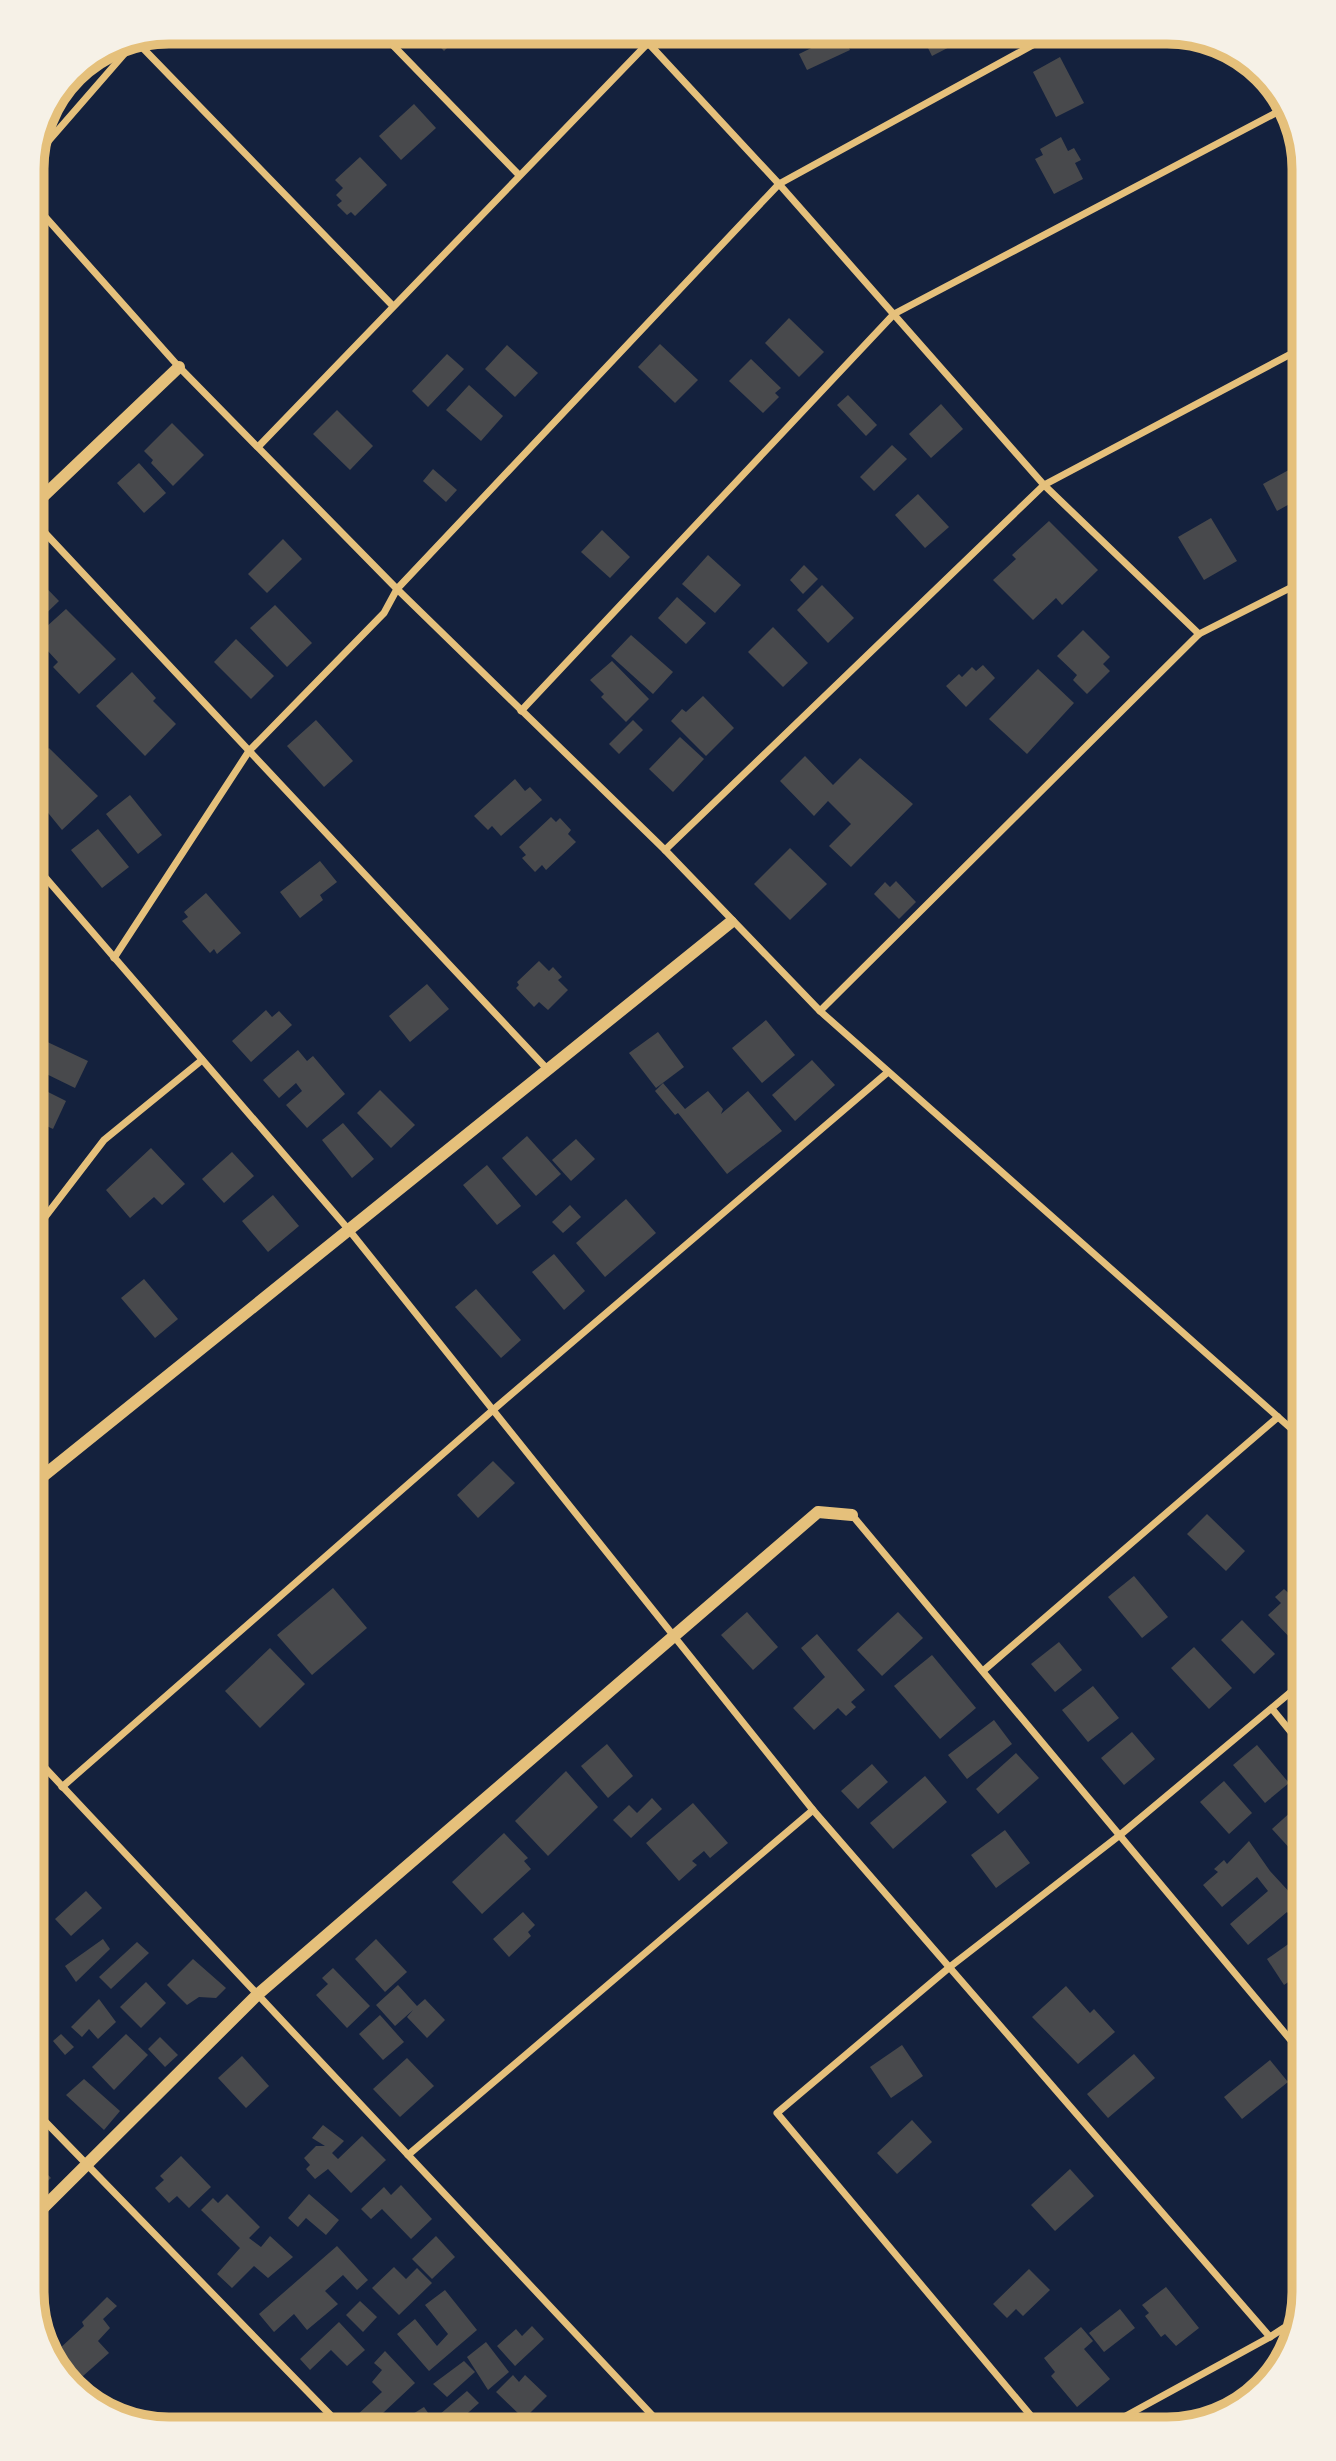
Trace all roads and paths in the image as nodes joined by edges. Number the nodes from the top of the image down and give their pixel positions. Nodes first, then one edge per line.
1 (392, 44) edge
2 (647, 44) edge
3 (651, 44) edge
4 (1035, 44) edge
5 (145, 46) edge
6 (128, 50) edge
7 (1279, 111) edge
8 (47, 143) edge
9 (519, 175) junction
10 (779, 184) junction
11 (44, 215) edge
12 (393, 306) junction
13 (894, 314) junction
14 (1292, 352) edge
15 (179, 367) junction
16 (258, 447) junction
17 (1044, 485) junction
18 (44, 496) edge
19 (44, 532) edge
20 (1292, 587) edge
21 (397, 589) junction
22 (1199, 634) junction
23 (521, 711) junction
24 (249, 751) junction
25 (665, 850) junction
26 (44, 876) edge
27 (731, 922) junction
28 (114, 958) junction
29 (820, 1011) junction
30 (202, 1060) junction
31 (548, 1070) junction
32 (888, 1073) junction
33 (44, 1218) edge
34 (349, 1230) junction
35 (493, 1410) junction
36 (1278, 1417) junction
37 (1292, 1429) edge
38 (46, 1474) edge
39 (852, 1515) joint
40 (674, 1637) junction
41 (983, 1671) junction
42 (1292, 1692) edge
43 (1273, 1710) junction
44 (1292, 1733) edge
45 (44, 1767) edge
46 (62, 1787) junction
47 (813, 1810) junction
48 (1120, 1835) junction
49 (951, 1966) junction
50 (257, 1995) junction
51 (1292, 2042) edge
52 (44, 2121) edge
53 (408, 2155) junction
54 (86, 2165) junction
55 (44, 2207) edge
56 (1288, 2325) edge
57 (1270, 2337) junction
58 (332, 2417) edge
59 (654, 2417) edge
60 (1031, 2417) edge
61 (1125, 2417) edge

1 - 9 street
2 - 9 street
3 - 10 street
4 - 10 street
5 - 12 street
6 - 8 street
7 - 13 street
9 - 12 street
10 - 13 street
10 - 21 street
11 - 15 street
12 - 16 street
13 - 17 street
13 - 23 street
14 - 17 street
15 - 16 street
15 - 18 street
16 - 21 street
17 - 22 street
17 - 25 street
19 - 24 street
20 - 22 street
21 - 23 street
21 - 24 street
22 - 29 street
23 - 25 street
24 - 28 street
24 - 31 street
25 - 27 street
26 - 28 street
27 - 29 street
27 - 31 street
28 - 30 street
29 - 32 street
30 - 33 street
30 - 34 street
31 - 34 street
32 - 35 street
32 - 36 street
34 - 35 street
34 - 38 street
35 - 40 street
35 - 46 street
36 - 37 street
36 - 41 street
39 - 40 street
39 - 41 street
40 - 47 street
40 - 50 street
41 - 48 street
42 - 43 street
43 - 44 street
43 - 48 street
45 - 46 street
46 - 50 street
47 - 49 street
47 - 53 street
48 - 49 street
48 - 51 street
49 - 57 street
49 - 60 street
50 - 53 street
50 - 54 street
52 - 54 street
53 - 59 street
54 - 55 street
54 - 58 street
56 - 57 street
57 - 61 street

